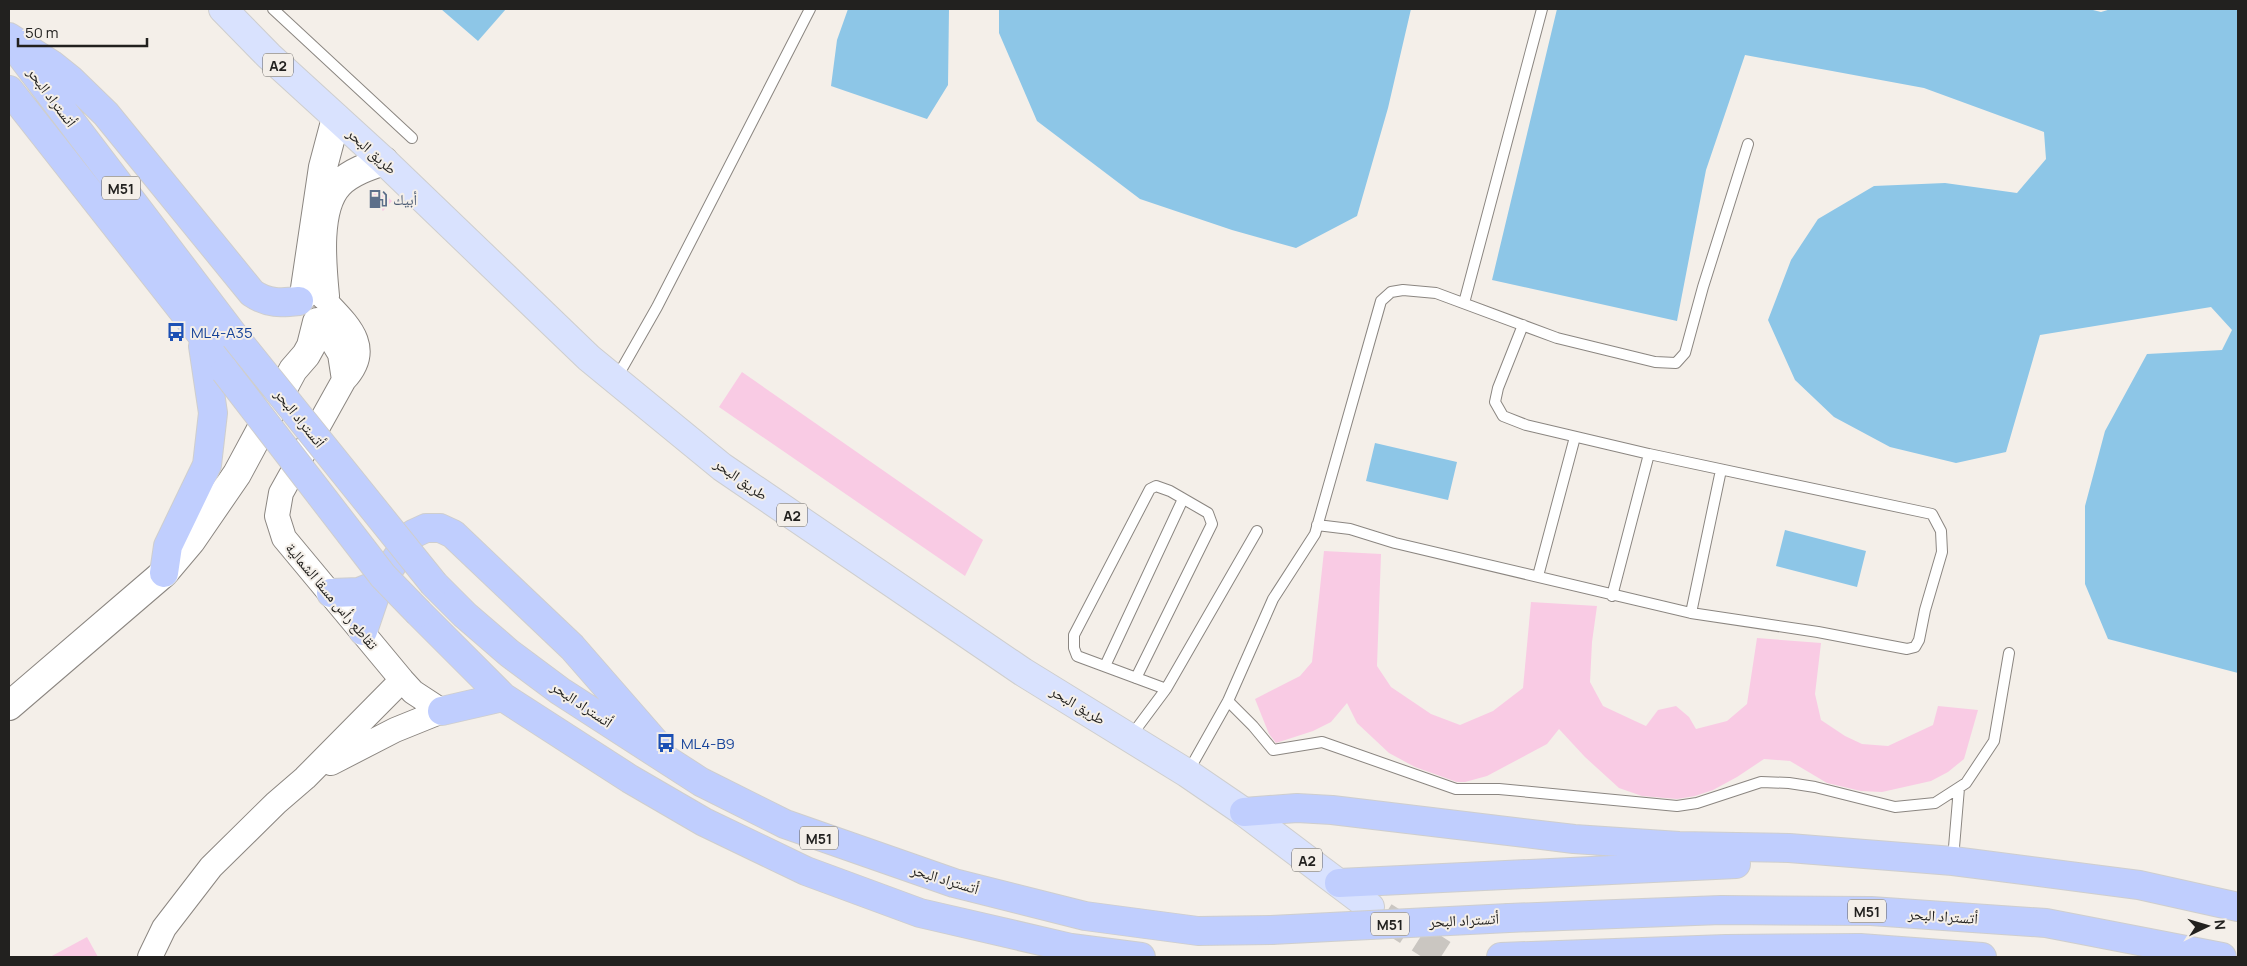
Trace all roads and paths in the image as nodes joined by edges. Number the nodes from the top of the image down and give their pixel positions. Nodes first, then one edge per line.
1 (222, 9) edge
2 (273, 9) edge
3 (810, 9) edge
4 (1542, 9) edge
5 (9, 38) edge
6 (9, 90) edge
7 (336, 118) junction
8 (412, 138) dead end
9 (1748, 144) dead end
10 (384, 161) junction
11 (1464, 303) junction
12 (314, 308) junction
13 (1523, 325) junction
14 (201, 334) junction
15 (616, 380) junction
16 (1575, 437) junction
17 (1649, 454) junction
18 (1721, 470) junction
19 (1184, 499) junction
20 (1317, 525) junction
21 (1257, 531) dead end
22 (164, 572) junction
23 (1538, 576) junction
24 (379, 584) junction
25 (331, 592) junction
26 (1612, 596) junction
27 (1691, 613) junction
28 (363, 631) junction
29 (2009, 653) dead end
30 (1105, 666) junction
31 (1136, 678) junction
32 (402, 680) junction
33 (1166, 689) junction
34 (503, 697) junction
35 (1228, 701) junction
36 (9, 706) edge
37 (442, 711) junction
38 (1130, 737) junction
39 (676, 766) junction
40 (1187, 773) junction
41 (305, 778) junction
42 (1959, 788) junction
43 (1244, 812) junction
44 (1900, 856) junction
45 (1953, 861) junction
46 (1339, 883) junction
47 (2238, 906) edge
48 (1370, 907) tunnel mouth
49 (150, 957) edge
50 (1141, 957) edge
51 (1509, 957) edge
52 (1982, 957) edge
53 (2222, 957) edge

1 - 7 main road, طريق البحر / A2
2 - 8 lane
3 - 15 lane
4 - 11 lane
5 - 12 highway
5 - 39 highway, أتستراد البحر / M51, bridge
6 - 14 highway, أتستراد البحر / M51
7 - 10 main road, طريق البحر / A2
7 - 12 main road
9 - 13 lane
10 - 12 main road
10 - 15 main road, طريق البحر / A2
11 - 13 lane
11 - 20 lane
12 - 22 main road
12 - 25 street, تقاطع رأس مسقا الشمالية
13 - 16 lane
14 - 22 highway
14 - 34 highway, أتستراد البحر / M51, bridge
15 - 38 main road, طريق البحر / A2
16 - 17 lane
16 - 23 lane
17 - 18 lane
17 - 26 lane
18 - 27 lane
18 - 27 lane
19 - 30 lane
19 - 30 lane
19 - 31 lane
20 - 23 lane
20 - 35 lane
21 - 33 lane
22 - 36 main road
23 - 26 lane
24 - 25 highway
24 - 28 highway
24 - 39 highway
25 - 28 street, تقاطع رأس مسقا الشمالية
26 - 27 lane
28 - 32 street, تقاطع رأس مسقا الشمالية
29 - 42 lane
30 - 31 lane
31 - 33 lane
32 - 37 street, تقاطع رأس مسقا الشمالية
32 - 41 street
33 - 38 lane
34 - 37 highway
34 - 50 highway, أتستراد البحر / M51
35 - 40 lane
35 - 42 lane
37 - 41 street
38 - 40 main road, طريق البحر / A2
39 - 53 highway, أتستراد البحر / M51, bridge
40 - 43 main road, طريق البحر / A2
41 - 49 street
42 - 45 lane
43 - 44 highway
43 - 46 main road, طريق البحر / A2
44 - 45 highway
44 - 46 highway
45 - 47 highway
46 - 48 main road, طريق البحر / A2
51 - 52 highway

